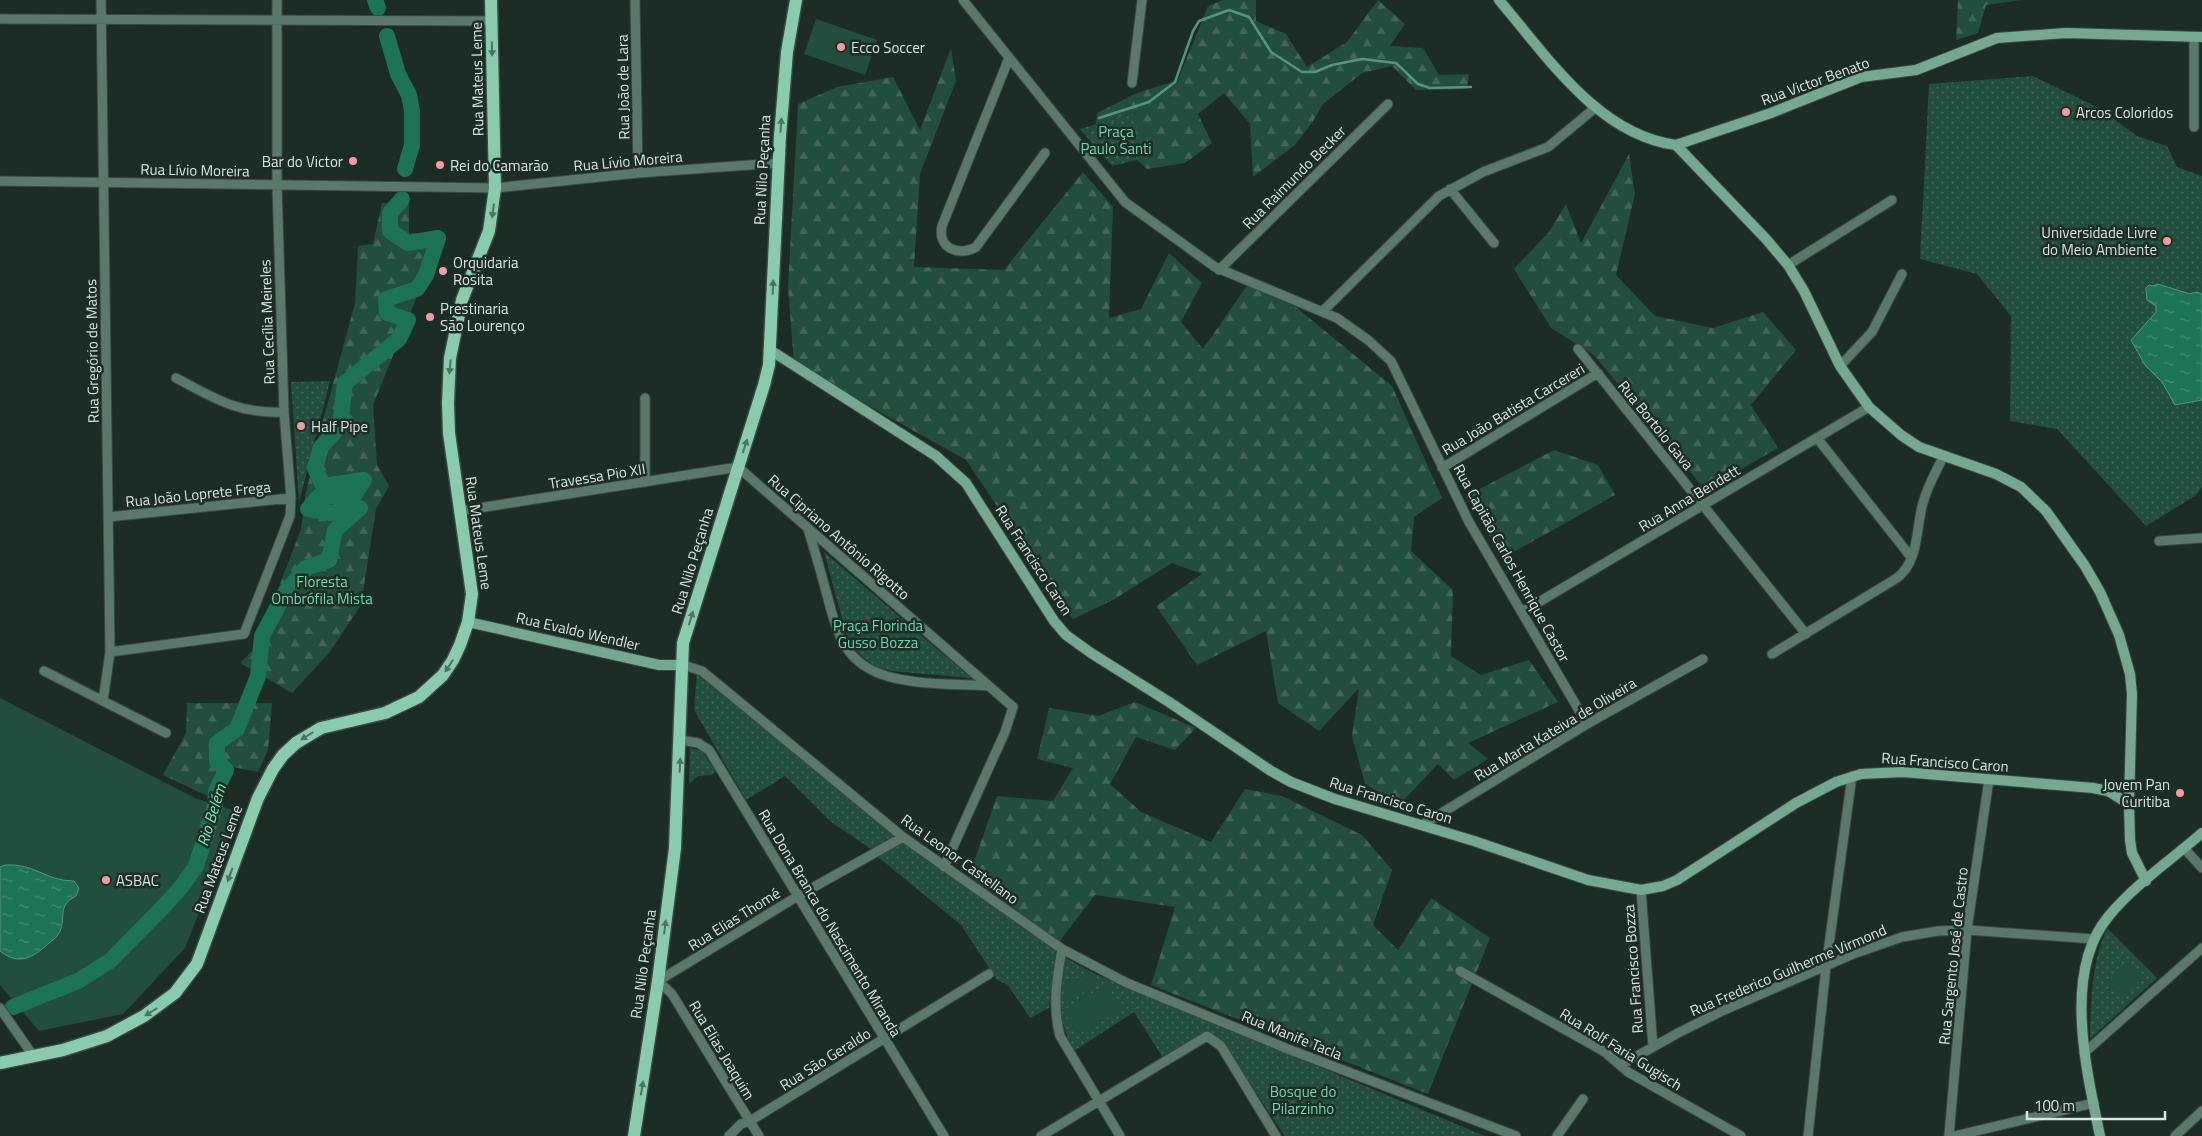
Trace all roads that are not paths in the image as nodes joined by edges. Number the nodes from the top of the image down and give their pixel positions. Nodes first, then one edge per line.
1 (101, 0) edge
2 (276, 0) edge
3 (491, 0) edge
4 (635, 0) edge
5 (796, 0) edge
6 (963, 0) edge
7 (1142, 0) edge
8 (1499, 0) edge
9 (0, 19) edge
10 (101, 20) junction
11 (276, 20) junction
12 (492, 21) junction
13 (2198, 37) edge
14 (1009, 58) junction
15 (1132, 82) dead end
16 (1388, 104) dead end
17 (1595, 108) junction
18 (2194, 127) dead end
19 (1676, 145) junction
20 (1045, 153) dead end
21 (778, 163) junction
22 (638, 173) junction
23 (0, 182) edge
24 (104, 182) junction
25 (277, 185) junction
26 (495, 188) junction
27 (1450, 188) junction
28 (1892, 200) dead end
29 (1494, 243) dead end
30 (1788, 265) junction
31 (1220, 270) junction
32 (1902, 274) dead end
33 (1322, 311) junction
34 (1578, 349) dead end
35 (770, 350) junction
36 (1840, 366) junction
37 (1598, 374) junction
38 (176, 378) dead end
39 (645, 398) dead end
40 (1869, 407) junction
41 (284, 412) junction
42 (1817, 438) junction
43 (1943, 457) junction
44 (738, 468) junction
45 (1442, 468) junction
46 (645, 482) junction
47 (291, 498) junction
48 (1703, 506) junction
49 (460, 511) junction
50 (108, 517) junction
51 (808, 529) junction
52 (2202, 538) edge
53 (2159, 541) dead end
54 (1911, 557) junction
55 (1522, 612) junction
56 (468, 622) junction
57 (1806, 634) junction
58 (110, 652) junction
59 (1772, 654) dead end
60 (1703, 659) dead end
61 (682, 666) junction
62 (44, 671) dead end
63 (989, 686) junction
64 (103, 701) junction
65 (1587, 724) junction
66 (166, 733) dead end
67 (681, 740) junction
68 (1852, 776) junction
69 (1990, 779) junction
70 (2128, 804) junction
71 (1422, 825) junction
72 (2202, 833) edge
73 (903, 837) junction
74 (2184, 848) junction
75 (944, 867) junction
76 (2202, 868) edge
77 (2146, 881) junction
78 (1641, 890) junction
79 (798, 896) junction
80 (1966, 930) junction
81 (2094, 939) junction
82 (2202, 948) edge
83 (1062, 949) junction
84 (1826, 967) junction
85 (1460, 971) dead end
86 (989, 974) dead end
87 (658, 981) junction
88 (0, 1008) edge
89 (884, 1038) junction
90 (1652, 1047) junction
91 (2084, 1053) junction
92 (34, 1057) junction
93 (0, 1063) edge
94 (1621, 1065) junction
95 (1583, 1099) dead end
96 (1099, 1101) junction
97 (2094, 1103) junction
98 (2202, 1111) edge
99 (750, 1121) junction
100 (634, 1136) edge
101 (729, 1136) edge
102 (759, 1136) edge
103 (944, 1136) edge
104 (1041, 1136) edge
105 (1120, 1136) edge
106 (1276, 1136) edge
107 (1516, 1136) edge
108 (1557, 1136) edge
109 (1741, 1136) edge
110 (1808, 1136) edge
111 (1948, 1136) edge
112 (1955, 1136) edge
113 (2100, 1136) edge
114 (2175, 1136) edge

1 - 10 street, Rua Gregório de Matos
2 - 11 street, Rua Cecília Meireles
3 - 12 main road, Rua Mateus Leme
4 - 22 street, Rua João de Lara
21 -> 5 main road, Rua Nilo Peçanha
6 - 14 street, Rua Capitão Carlos Henrique Castor
7 - 15 street
8 - 17 street
9 - 10 street
10 - 11 street
10 - 24 street, Rua Gregório de Matos
11 - 12 street
11 - 25 street, Rua Cecília Meireles
12 -> 26 main road, Rua Mateus Leme
13 - 18 street
13 - 19 street, Rua Victor Benato
14 - 20 street
14 - 31 street, Rua Capitão Carlos Henrique Castor
16 - 31 street, Rua Raimundo Becker
17 - 19 street
17 - 27 street
19 - 30 street
21 - 22 street, Rua Lívio Moreira
35 -> 21 main road, Rua Nilo Peçanha
22 - 26 street, Rua Lívio Moreira
23 - 24 street, Rua Lívio Moreira
24 - 25 street, Rua Lívio Moreira
24 - 50 street, Rua Gregório de Matos
25 - 26 street, Rua Lívio Moreira
25 - 41 street, Rua Cecília Meireles
26 -> 49 main road, Rua Mateus Leme
27 - 29 street
27 - 33 street
28 - 30 street
30 - 36 street
31 - 33 street, Rua Capitão Carlos Henrique Castor
32 - 36 street
33 - 45 street, Rua Capitão Carlos Henrique Castor
34 - 37 street, Rua Bortolo Gava
44 -> 35 main road, Rua Nilo Peçanha
35 - 71 street, Rua Francisco Caron
36 - 40 street
37 - 45 street, Rua João Batista Carcereri
37 - 48 street, Rua Bortolo Gava
38 - 41 street
39 - 46 street
40 - 42 street, Rua Anna Bendett
40 - 43 street
41 - 47 street, Rua Cecília Meireles
42 - 48 street, Rua Anna Bendett
42 - 54 street
43 - 54 street
43 - 70 street
44 - 46 street, Travessa Pio XII
44 - 51 street, Rua Cipriano Antônio Rigotto
61 -> 44 main road, Rua Nilo Peçanha
45 - 55 street, Rua Capitão Carlos Henrique Castor
46 - 49 street, Travessa Pio XII
47 - 50 street, Rua João Loprete Frega
47 - 58 street, Rua Cecília Meireles
48 - 55 street, Rua Anna Bendett
48 - 57 street, Rua Bortolo Gava
49 - 56 main road, Rua Mateus Leme
50 - 58 street, Rua Gregório de Matos
51 - 63 street, Rua Cipriano Antônio Rigotto
51 - 63 street
52 - 53 street
54 - 57 street
55 - 65 street, Rua Capitão Carlos Henrique Castor
56 - 61 street, Rua Evaldo Wendler
56 -> 92 main road, Rua Mateus Leme
57 - 59 street
58 - 64 street, Rua Gregório de Matos
60 - 65 street, Rua Marta Kateiva de Oliveira
61 - 67 main road, Rua Nilo Peçanha
61 - 73 street, Rua Leonor Castellano
62 - 64 street
63 - 75 street, Rua Cipriano Antônio Rigotto
64 - 66 street
65 - 71 street, Rua Marta Kateiva de Oliveira
67 - 79 street, Rua Dona Branca do Nascimento Miranda
87 -> 67 main road, Rua Nilo Peçanha
68 - 69 street, Rua Francisco Caron
68 - 78 street, Rua Francisco Caron
68 - 84 street
69 - 70 street, Rua Francisco Caron
69 - 80 street, Rua Sargento José de Castro
70 - 77 street
71 - 78 street, Rua Francisco Caron
72 - 74 street
73 - 75 street, Rua Leonor Castellano
73 - 79 street, Rua Elias Thomé
74 - 76 street
74 - 77 street
75 - 83 street, Rua Leonor Castellano
77 - 81 street
78 - 90 street, Rua Francisco Bozza
79 - 87 street, Rua Elias Thomé
79 - 89 street, Rua Dona Branca do Nascimento Miranda
80 - 81 street, Rua Frederico Guilherme Virmond
80 - 84 street, Rua Frederico Guilherme Virmond
80 - 111 street, Rua Sargento José de Castro
81 - 91 street
82 - 91 street
83 - 96 street
83 - 107 street, Rua Manife Tacla
84 - 90 street, Rua Frederico Guilherme Virmond
84 - 110 street
85 - 94 street, Rua Rolf Faria Gugisch
86 - 89 street, Rua São Geraldo
87 - 99 street, Rua Elias Joaquim
100 -> 87 main road, Rua Nilo Peçanha
88 - 92 street
89 - 99 street, Rua São Geraldo
89 - 103 street, Rua Dona Branca do Nascimento Miranda
90 - 94 street, Rua Frederico Guilherme Virmond
91 - 97 street
92 - 93 main road, Rua Mateus Leme
94 - 109 street, Rua Rolf Faria Gugisch
95 - 108 street
96 - 104 street
96 - 105 street
96 - 106 street
97 - 112 street
97 - 113 street
98 - 114 street
99 - 101 street, Rua São Geraldo
99 - 102 street, Rua Elias Joaquim

